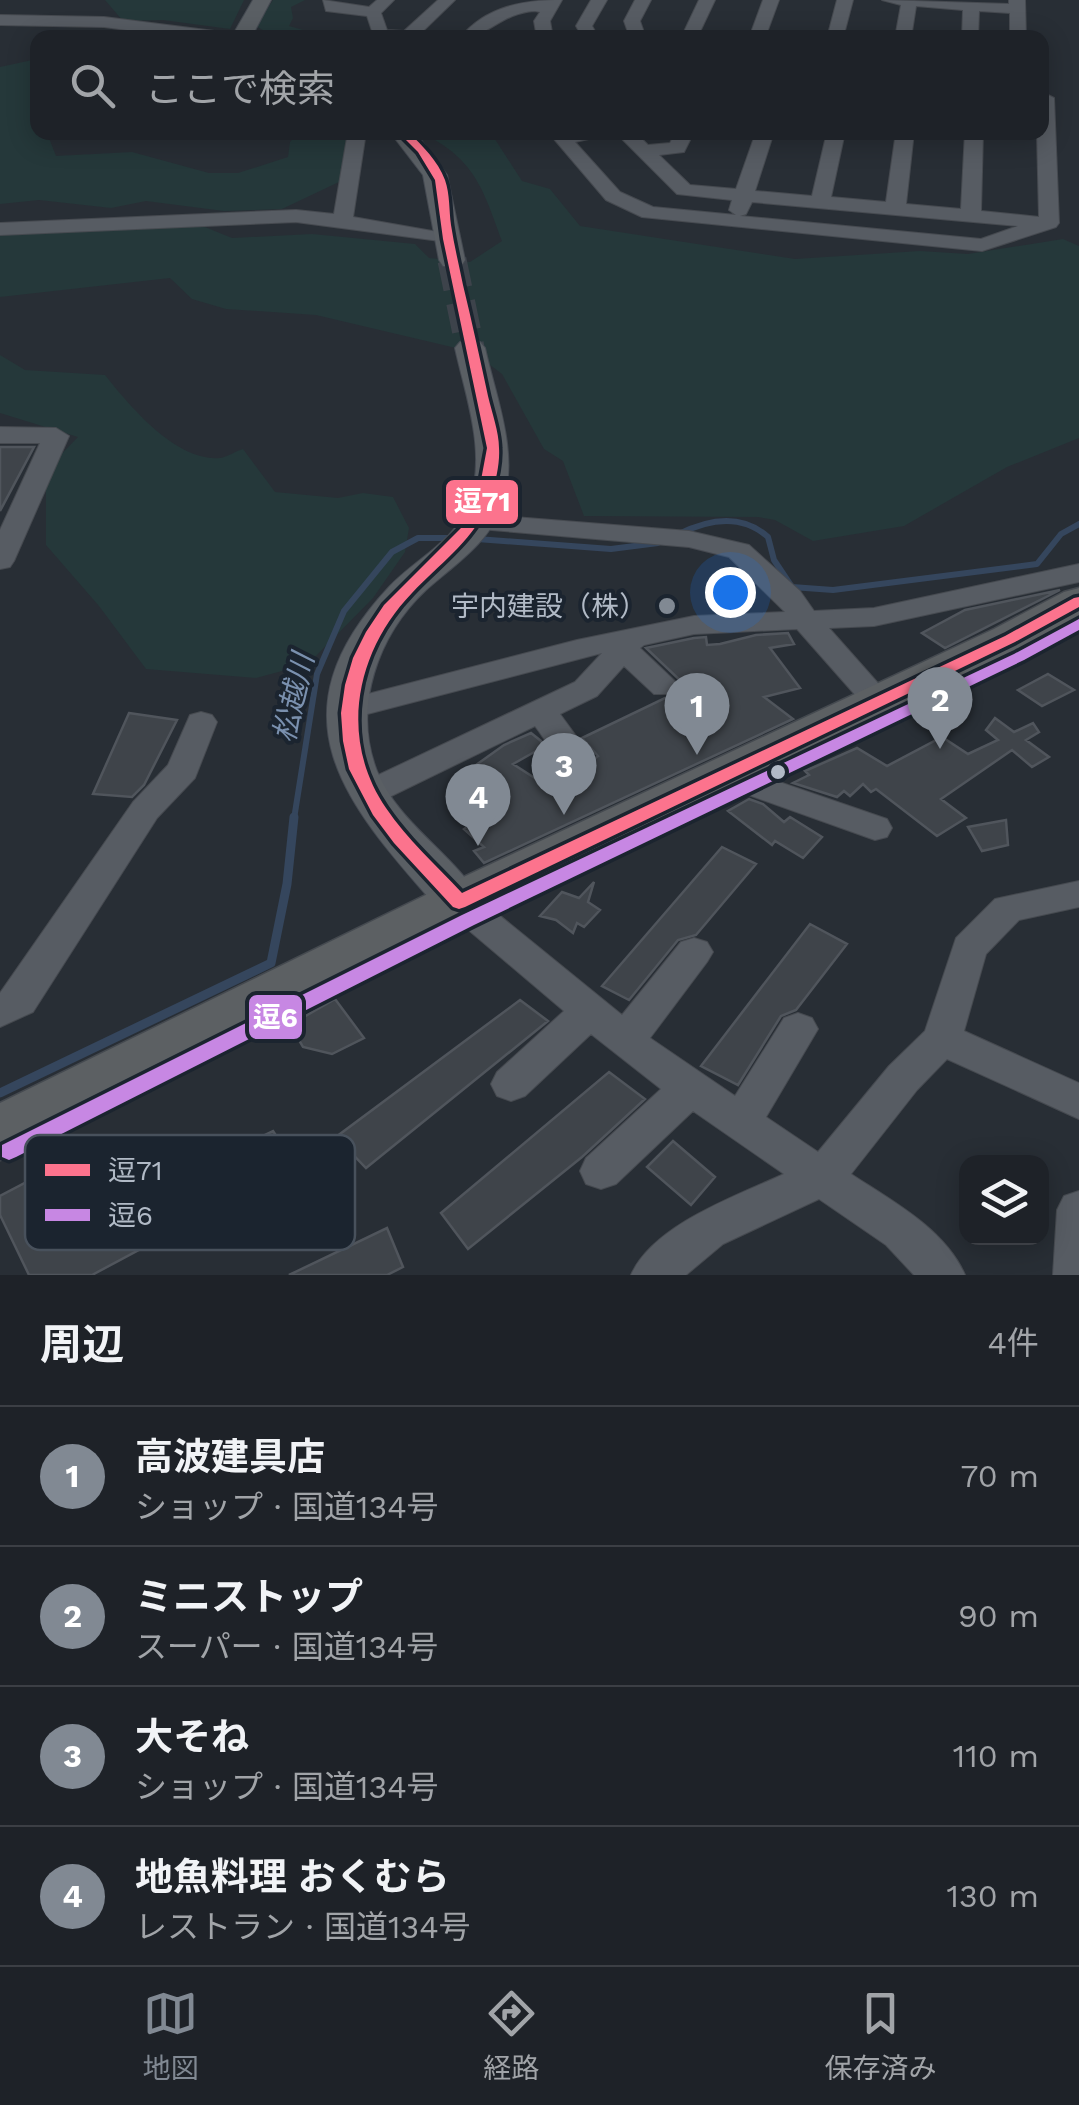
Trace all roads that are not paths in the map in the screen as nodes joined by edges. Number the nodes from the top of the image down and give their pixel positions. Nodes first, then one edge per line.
1 (262, 0) edge
2 (331, 0) edge
3 (447, 0) edge
4 (599, 0) edge
5 (643, 0) edge
6 (707, 0) edge
7 (771, 0) edge
8 (845, 0) edge
9 (890, 0) edge
10 (908, 1) edge
11 (551, 4) edge
12 (1017, 4) edge
13 (380, 6) edge
14 (972, 6) junction
15 (1, 23) edge
16 (167, 30) edge
17 (247, 30) edge
18 (414, 30) edge
19 (475, 30) edge
20 (544, 30) edge
21 (586, 30) edge
22 (635, 30) edge
23 (694, 30) edge
24 (760, 30) edge
25 (837, 30) edge
26 (904, 30) edge
27 (970, 30) edge
28 (1018, 30) edge
29 (356, 140) edge
30 (410, 140) edge
31 (563, 140) edge
32 (632, 140) edge
33 (681, 140) edge
34 (762, 140) edge
35 (834, 140) edge
36 (903, 140) edge
37 (974, 140) edge
38 (1046, 140) edge
39 (645, 152) junction
40 (745, 195) junction
41 (820, 202) junction
42 (895, 209) junction
43 (971, 216) junction
44 (343, 219) junction
45 (734, 222) junction
46 (1049, 223) junction
47 (0, 229) edge
48 (450, 249) joint
49 (470, 348) tunnel mouth
50 (0, 436) edge
51 (466, 534) junction
52 (0, 562) edge
53 (1079, 573) edge
54 (1079, 601) edge
55 (805, 620) junction
56 (628, 644) junction
57 (665, 687) dead end
58 (876, 699) junction
59 (348, 710) junction
60 (542, 713) junction
61 (201, 722) dead end
62 (571, 751) dead end
63 (726, 775) junction
64 (367, 794) junction
65 (875, 828) dead end
66 (1079, 894) edge
67 (458, 902) junction
68 (694, 952) dead end
69 (0, 1012) edge
70 (590, 1012) junction
71 (798, 1029) dead end
72 (942, 1039) junction
73 (624, 1041) junction
74 (511, 1084) dead end
75 (690, 1088) junction
76 (1079, 1102) edge
77 (741, 1123) junction
78 (0, 1133) edge
79 (601, 1171) dead end
80 (824, 1176) junction
81 (1079, 1210) edge
82 (653, 1275) edge
83 (944, 1275) edge
84 (1075, 1275) edge

1 - 17 main road
2 - 13 street
3 - 18 street
4 - 21 street
5 - 22 street
6 - 23 street
7 - 24 street
8 - 25 street
9 - 10 street
10 - 14 street
10 - 26 street
11 - 19 street
11 - 20 street
12 - 14 street
12 - 28 street
14 - 27 street
15 - 16 street
29 - 44 street
30 - 48 main road
31 - 45 street
32 - 39 street
33 - 39 street
34 - 40 street
35 - 41 street
36 - 42 street
37 - 43 street
38 - 46 street
39 - 40 street
40 - 41 street
40 - 45 street
41 - 42 street
42 - 43 street
43 - 46 street
44 - 47 street
44 - 48 street
45 - 46 street
49 - 51 main road
50 - 52 street
51 - 55 street
51 - 59 main road
53 - 55 street
54 - 58 highway
55 - 56 street
55 - 58 street
56 - 57 street
56 - 59 street
56 - 60 street
58 - 63 highway
59 - 64 main road
60 - 62 street
60 - 64 street
61 - 69 street
63 - 65 street
63 - 67 highway
64 - 67 main road
66 - 72 street
67 - 70 street
67 - 78 highway
68 - 73 street
70 - 73 street
70 - 74 street
71 - 77 street
72 - 76 street
72 - 80 street
73 - 75 street
75 - 77 street
75 - 79 street
77 - 80 street
80 - 82 street
80 - 83 street
81 - 84 street

